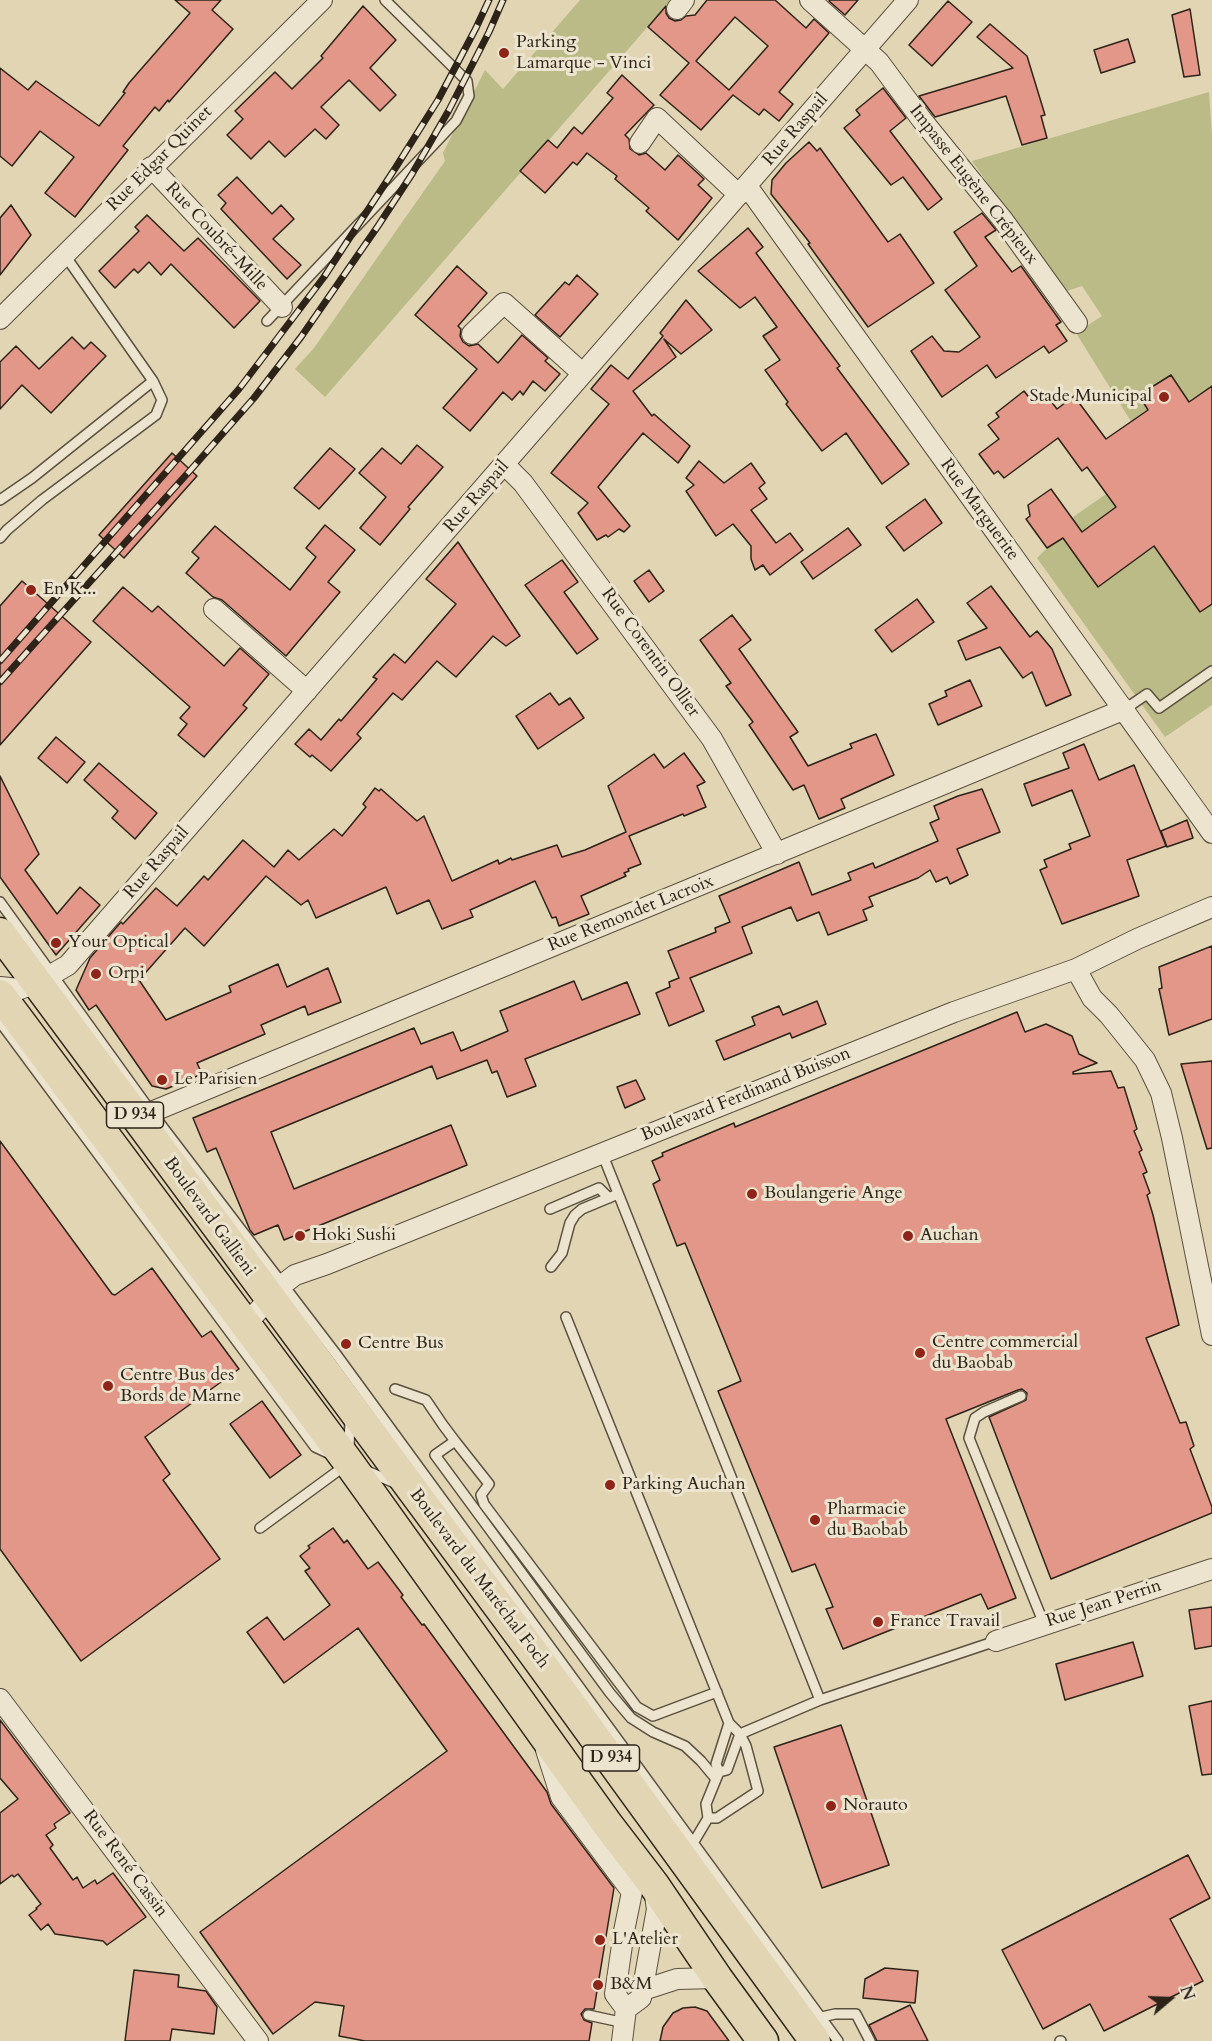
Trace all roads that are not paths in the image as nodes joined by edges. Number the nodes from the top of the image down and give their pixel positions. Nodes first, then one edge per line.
1 (322, 0) edge
2 (385, 0) edge
3 (810, 0) edge
4 (908, 0) edge
5 (866, 49) junction
6 (640, 143) dead end
7 (151, 167) junction
8 (743, 190) junction
9 (64, 254) junction
10 (282, 307) junction
11 (0, 319) edge
12 (267, 321) dead end
13 (1077, 323) dead end
14 (472, 334) dead end
15 (582, 373) junction
16 (153, 381) junction
17 (505, 465) junction
18 (0, 500) edge
19 (0, 538) edge
20 (214, 609) dead end
21 (1212, 671) edge
22 (307, 691) junction
23 (1125, 709) junction
24 (1212, 833) edge
25 (777, 854) junction
26 (0, 902) edge
27 (1212, 907) edge
28 (0, 933) edge
29 (1076, 969) junction
30 (45, 979) junction
31 (0, 987) edge
32 (0, 994) edge
33 (0, 1022) edge
34 (145, 1116) junction
35 (602, 1153) junction
36 (613, 1196) junction
37 (550, 1209) dead end
38 (551, 1267) dead end
39 (276, 1291) junction
40 (566, 1317) dead end
41 (245, 1325) junction
42 (1212, 1335) edge
43 (395, 1389) dead end
44 (1021, 1396) dead end
45 (351, 1407) junction
46 (455, 1442) junction
47 (349, 1463) junction
48 (414, 1492) junction
49 (260, 1528) dead end
50 (1212, 1569) edge
51 (1044, 1624) junction
52 (996, 1641) joint
53 (717, 1692) junction
54 (0, 1699) edge
55 (820, 1700) junction
56 (729, 1723) junction
57 (740, 1734) junction
58 (718, 1776) junction
59 (708, 1818) junction
60 (689, 1852) junction
61 (643, 1888) junction
62 (717, 1978) junction
63 (643, 1990) junction
64 (588, 2015) dead end
65 (624, 2024) edge
66 (813, 2027) edge
67 (254, 2035) edge
68 (763, 2041) edge
69 (838, 2041) edge
70 (870, 2041) edge

1 - 7 street, Rue Edgar Quinet
2 - 10 lane
3 - 5 street, Impasse Eugène Crépieux
4 - 5 street, Rue Raspail
5 - 8 street, Rue Raspail
5 - 13 street, Impasse Eugène Crépieux
6 - 8 street, Rue Marguerite
7 - 9 street, Rue Edgar Quinet
7 - 10 street, Rue Coubré-Mille
8 - 15 street, Rue Raspail
8 - 23 street, Rue Marguerite
9 - 11 street, Rue Edgar Quinet
9 - 16 lane
10 - 12 lane
14 - 15 street
15 - 17 street, Rue Raspail
16 - 18 lane
16 - 19 lane
17 - 22 street, Rue Raspail
17 - 25 street, Rue Corentin Ollier
20 - 22 street
21 - 23 lane
22 - 30 street, Rue Raspail
23 - 24 street, Rue Marguerite
23 - 25 street, Rue Remondet Lacroix
25 - 34 street, Rue Remondet Lacroix
26 - 30 lane
27 - 29 street, Boulevard Ferdinand Buisson
28 - 30 main road, Boulevard Gallieni / D 934
29 - 35 street, Boulevard Ferdinand Buisson
29 - 42 street
30 - 31 street
30 - 34 main road, Boulevard Gallieni / D 934
32 - 41 main road, Boulevard Gallieni / D 934
33 - 47 lane
34 - 39 main road, Boulevard Gallieni / D 934
35 - 36 lane
35 - 39 street, Boulevard Ferdinand Buisson
36 - 37 lane
36 - 38 lane
36 - 55 lane
39 - 41 street, Boulevard Ferdinand Buisson
39 - 45 main road, Boulevard du Maréchal Foch / D 934
39 - 60 lane
40 - 53 lane
41 - 47 main road, Boulevard du Maréchal Foch / D 934
43 - 46 lane
44 - 51 lane
45 - 47 lane
45 - 48 main road, Boulevard du Maréchal Foch / D 934
46 - 53 lane
46 - 58 lane
47 - 48 lane
47 - 49 lane
47 - 61 main road, Boulevard du Maréchal Foch / D 934
48 - 60 main road, Boulevard du Maréchal Foch / D 934
50 - 51 street, Rue Jean Perrin
51 - 52 street, Rue Jean Perrin
52 - 55 lane
53 - 56 lane
54 - 67 street, Rue René Cassin
55 - 57 lane
56 - 57 lane
56 - 58 lane
57 - 58 lane
57 - 59 lane
58 - 59 lane
59 - 60 lane
60 - 61 main road
60 - 66 main road, Boulevard du Maréchal Foch / D 934
61 - 62 main road, Boulevard du Maréchal Foch / D 934
61 - 63 street
61 - 65 street
62 - 63 street
62 - 68 main road, Boulevard du Maréchal Foch / D 934
63 - 65 street
64 - 65 lane
66 - 69 lane
66 - 70 lane

